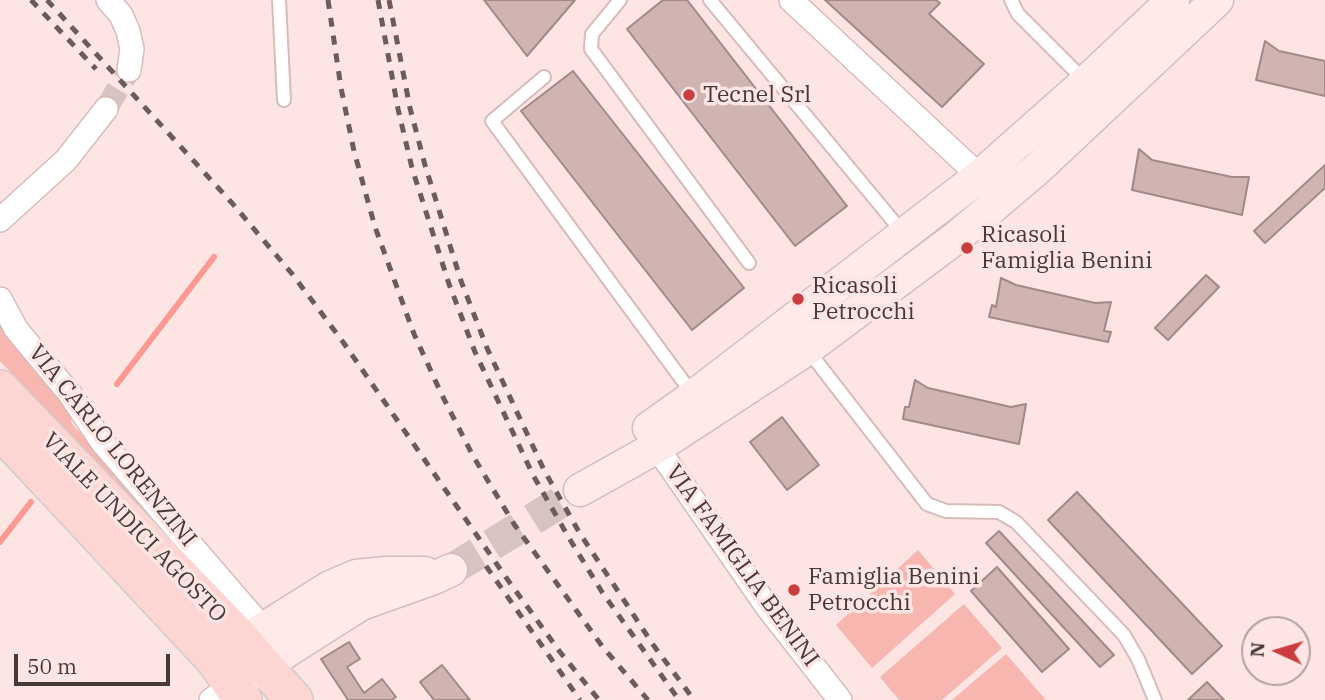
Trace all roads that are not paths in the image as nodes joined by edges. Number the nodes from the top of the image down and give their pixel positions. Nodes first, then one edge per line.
1 (108, 0) edge
2 (279, 0) edge
3 (620, 0) edge
4 (710, 0) edge
5 (791, 0) edge
6 (1011, 0) edge
7 (1173, 0) edge
8 (1217, 0) edge
9 (129, 70) tunnel mouth
10 (544, 77) dead end
11 (1086, 82) junction
12 (284, 100) dead end
13 (107, 110) tunnel mouth
14 (980, 176) junction
15 (1004, 199) junction
16 (0, 220) edge
17 (895, 241) junction
18 (749, 263) dead end
19 (907, 274) junction
20 (0, 299) edge
21 (797, 336) junction
22 (0, 388) edge
23 (694, 396) junction
24 (0, 430) edge
25 (651, 439) junction
26 (582, 488) tunnel mouth
27 (250, 631) junction
28 (274, 660) junction
29 (229, 695) edge
30 (293, 700) edge
31 (840, 700) edge
32 (1155, 700) edge

1 - 9 street
2 - 12 lane
3 - 18 lane
4 - 17 lane
5 - 14 street
6 - 11 lane
7 - 11 main road
8 - 15 main road
10 - 23 lane
11 - 14 main road
13 - 16 street
14 - 15 street
14 - 17 main road
15 - 19 main road
17 - 19 street
17 - 21 main road
19 - 21 main road
20 - 27 street, VIA CARLO LORENZINI
21 - 23 main road
21 - 25 main road
21 - 32 lane
22 - 27 main road, VIALE UNDICI AGOSTO
23 - 25 main road
24 - 29 main road, VIALE UNDICI AGOSTO
25 - 26 main road
25 - 31 street, VIA FAMIGLIA BENINI
27 - 28 main road, VIALE UNDICI AGOSTO
27 - 28 main road
28 - 29 main road
28 - 30 main road, VIALE UNDICI AGOSTO

